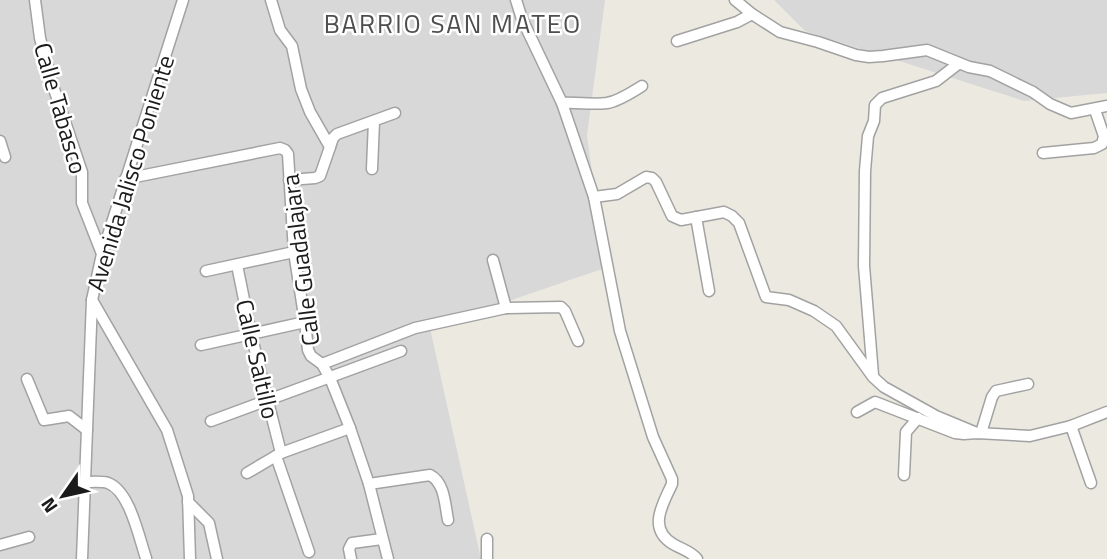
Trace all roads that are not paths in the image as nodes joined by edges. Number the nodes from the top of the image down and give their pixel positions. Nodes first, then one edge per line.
1 (35, 0) edge
2 (183, 0) edge
3 (271, 0) edge
4 (516, 0) edge
5 (735, 0) edge
6 (752, 14) junction
7 (677, 41) dead end
8 (958, 64) junction
9 (642, 86) dead end
10 (562, 103) junction
11 (1107, 106) edge
12 (1095, 110) junction
13 (395, 113) dead end
14 (374, 121) junction
15 (0, 141) edge
16 (330, 147) junction
17 (1043, 153) dead end
18 (5, 156) dead end
19 (372, 169) dead end
20 (125, 179) junction
21 (289, 180) junction
22 (594, 197) junction
23 (695, 218) junction
24 (294, 252) junction
25 (102, 254) junction
26 (493, 260) dead end
27 (237, 265) junction
28 (206, 271) dead end
29 (709, 291) dead end
30 (92, 300) junction
31 (506, 309) junction
32 (305, 322) junction
33 (251, 334) junction
34 (578, 341) dead end
35 (201, 345) dead end
36 (401, 351) dead end
37 (322, 364) junction
38 (873, 377) junction
39 (330, 378) junction
40 (27, 379) dead end
41 (1028, 384) dead end
42 (268, 401) junction
43 (857, 412) dead end
44 (1107, 412) edge
45 (918, 418) junction
46 (211, 421) dead end
47 (1071, 425) junction
48 (350, 428) junction
49 (87, 430) junction
50 (979, 433) junction
51 (278, 455) junction
52 (247, 473) dead end
53 (904, 475) dead end
54 (85, 482) junction
55 (1091, 483) dead end
56 (369, 484) junction
57 (188, 502) junction
58 (448, 520) dead end
59 (29, 537) dead end
60 (382, 539) junction
61 (487, 540) dead end
62 (0, 545) edge
63 (309, 552) dead end
64 (146, 558) edge
65 (82, 559) edge
66 (190, 559) edge
67 (216, 559) edge
68 (351, 559) edge
69 (388, 559) edge
70 (487, 559) edge
71 (697, 559) edge

1 - 25 street, Calle Tabasco
2 - 20 street, Avenida Jalisco Poniente
3 - 16 street
4 - 10 street
5 - 6 street
6 - 7 street
6 - 8 street
8 - 12 street
8 - 38 street
9 - 10 street
10 - 22 street
11 - 12 street
12 - 17 street
13 - 14 street
14 - 16 street
14 - 19 street
15 - 18 street
16 - 21 street
20 - 21 street, Calle Guadalajara
20 - 25 street, Avenida Jalisco Poniente
21 - 24 street, Calle Guadalajara
22 - 23 street
22 - 71 street
23 - 29 street
23 - 38 street
24 - 27 street
24 - 32 street, Calle Guadalajara
25 - 30 street, Avenida Jalisco Poniente
26 - 31 street
27 - 28 street
27 - 33 street, Calle Saltillo
30 - 49 street, Avenida Jalisco Poniente
30 - 57 street
31 - 34 street
31 - 37 street
32 - 33 street
32 - 37 street, Calle Guadalajara
33 - 35 street
33 - 42 street, Calle Saltillo
36 - 39 street
37 - 39 street, Calle Guadalajara
38 - 50 street
39 - 42 street
39 - 48 street, Calle Guadalajara
40 - 49 street
41 - 50 street
42 - 46 street
42 - 51 street, Calle Saltillo
43 - 45 street
44 - 47 street
45 - 50 street
45 - 53 street
47 - 50 street
47 - 55 street
48 - 51 street, Calle Saltillo
48 - 56 street, Calle Guadalajara
49 - 54 street, Avenida Jalisco Poniente
51 - 52 street, Calle Saltillo
51 - 63 street
54 - 64 street
54 - 65 street, Avenida Jalisco Poniente
56 - 58 street
56 - 60 street, Calle Guadalajara
57 - 66 street
57 - 67 street
59 - 62 street
60 - 68 street
60 - 69 street, Calle Guadalajara
61 - 70 street

